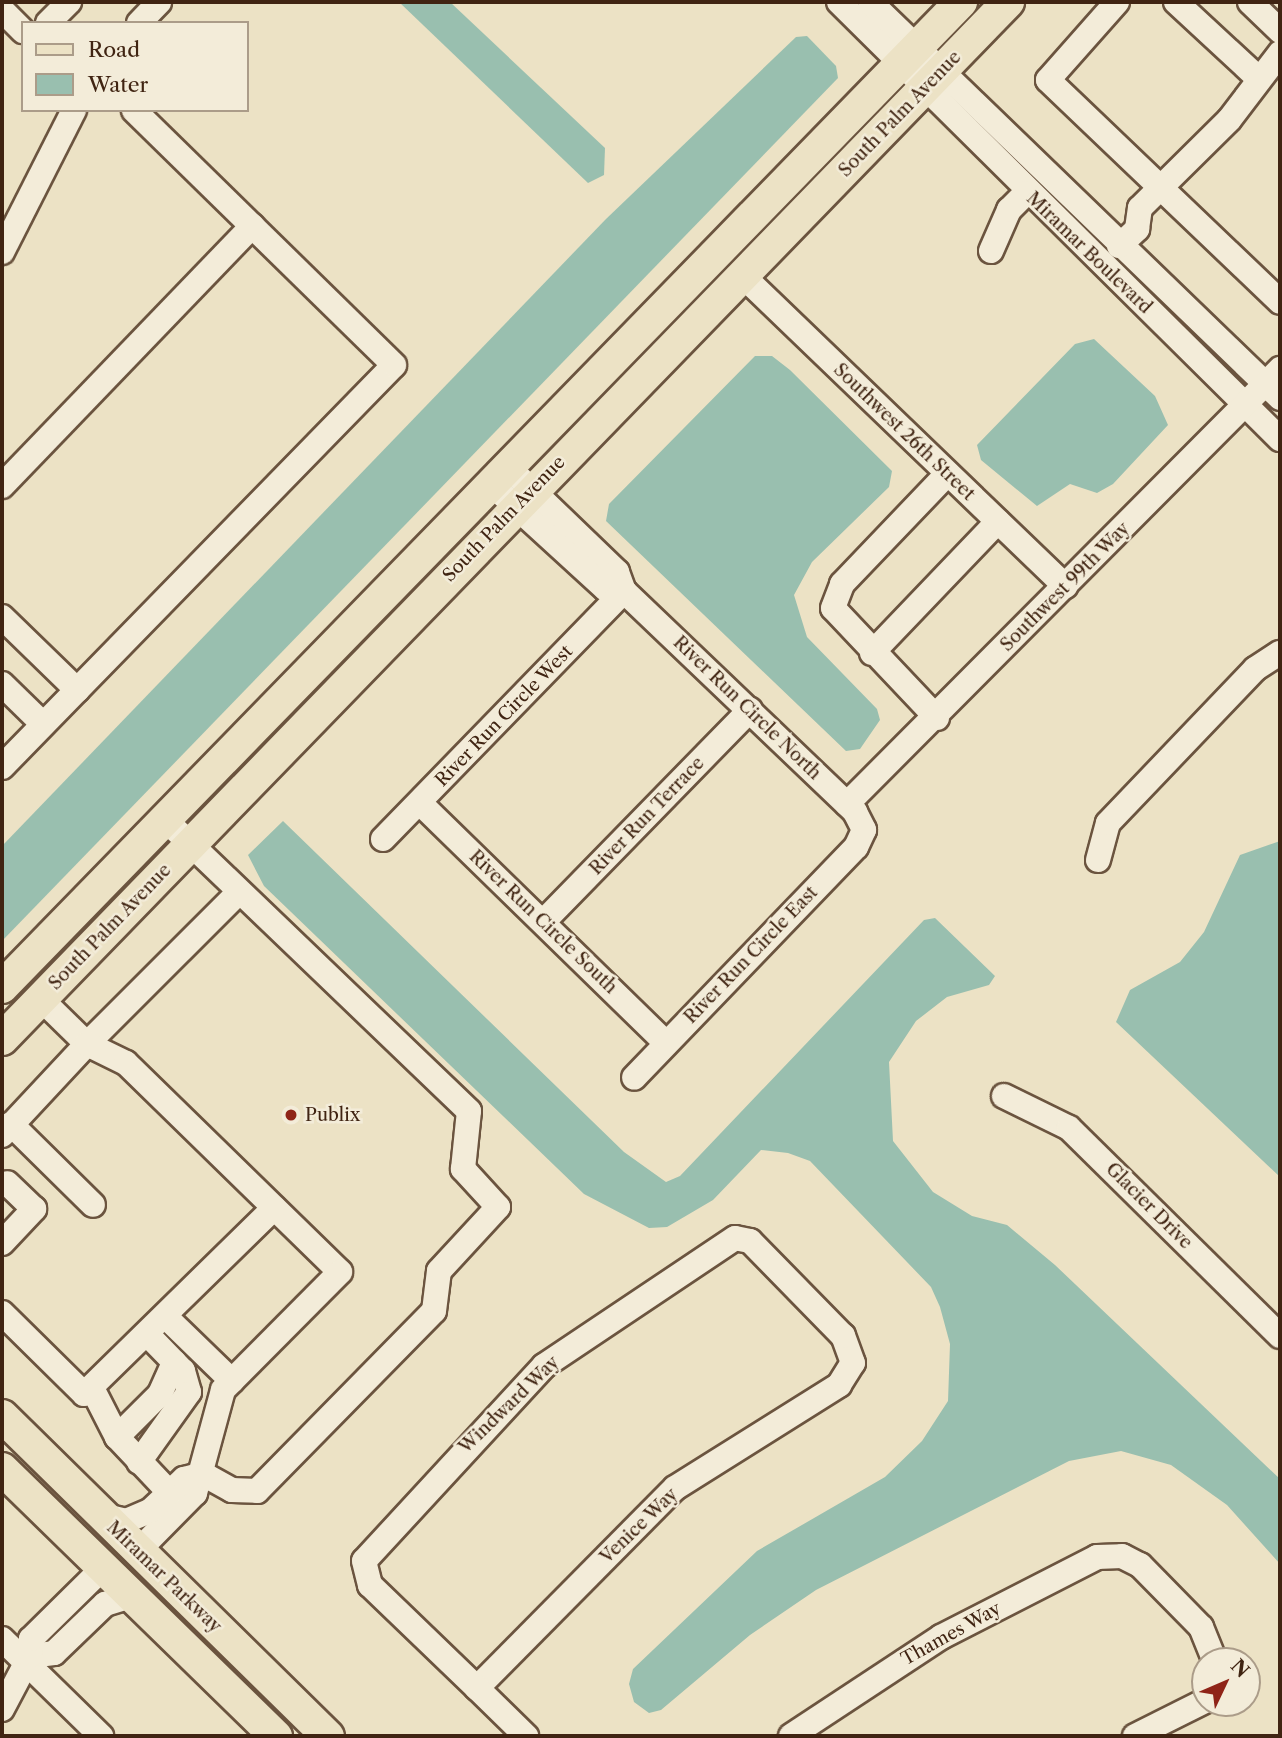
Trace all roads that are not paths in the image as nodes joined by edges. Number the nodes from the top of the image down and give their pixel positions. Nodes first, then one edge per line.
1 (69, 2) edge
2 (159, 2) edge
3 (839, 2) edge
4 (870, 2) edge
5 (961, 2) edge
6 (1008, 2) edge
7 (1117, 2) edge
8 (1176, 2) edge
9 (1256, 4) edge
10 (2, 10) edge
11 (50, 21) edge
12 (141, 21) edge
13 (21, 29) edge
14 (1280, 31) edge
15 (1280, 53) edge
16 (909, 56) junction
17 (1258, 78) junction
18 (932, 80) junction
19 (73, 112) edge
20 (136, 112) edge
21 (1160, 185) junction
22 (1026, 193) junction
23 (252, 226) junction
24 (1119, 246) junction
25 (991, 251) dead end
26 (2, 252) edge
27 (744, 277) junction
28 (1280, 302) edge
29 (1276, 384) edge
30 (1246, 406) junction
31 (1280, 439) edge
32 (948, 473) junction
33 (500, 476) junction
34 (2, 486) edge
35 (523, 498) junction
36 (998, 521) junction
37 (1065, 586) junction
38 (625, 591) junction
39 (2, 617) edge
40 (872, 653) junction
41 (1280, 653) edge
42 (2, 684) edge
43 (76, 690) junction
44 (750, 710) junction
45 (937, 718) junction
46 (43, 724) junction
47 (4, 759) edge
48 (419, 803) junction
49 (847, 804) junction
50 (166, 820) junction
51 (864, 830) joint
52 (383, 839) dead end
53 (190, 844) junction
54 (1098, 860) dead end
55 (239, 892) junction
56 (544, 921) junction
57 (2, 987) edge
58 (41, 999) junction
59 (2, 1039) edge
60 (666, 1043) junction
61 (86, 1044) junction
62 (634, 1078) dead end
63 (1004, 1096) dead end
64 (7, 1130) edge
65 (7, 1183) dead end
66 (93, 1205) dead end
67 (274, 1208) junction
68 (2, 1242) edge
69 (2, 1313) edge
70 (166, 1317) junction
71 (148, 1335) junction
72 (1280, 1336) edge
73 (174, 1362) junction
74 (853, 1363) joint
75 (232, 1381) junction
76 (93, 1390) junction
77 (2, 1416) edge
78 (117, 1437) junction
79 (139, 1462) junction
80 (2, 1469) edge
81 (203, 1474) junction
82 (169, 1492) junction
83 (101, 1515) junction
84 (69, 1534) junction
85 (137, 1552) junction
86 (103, 1568) junction
87 (175, 1588) junction
88 (132, 1596) junction
89 (2, 1639) edge
90 (1209, 1647) edge
91 (28, 1659) junction
92 (477, 1688) junction
93 (1191, 1708) edge
94 (2, 1709) edge
95 (101, 1736) edge
96 (276, 1736) edge
97 (328, 1736) edge
98 (526, 1736) edge
99 (791, 1736) edge
100 (1135, 1736) edge

1 - 11 street
2 - 12 street
3 - 16 street
4 - 16 street
5 - 16 main road, South Palm Avenue
6 - 18 main road, South Palm Avenue
7 - 21 street
8 - 17 street
9 - 14 street
10 - 13 street
15 - 17 street
16 - 18 street
16 - 33 main road, South Palm Avenue
17 - 21 street
18 - 22 street, Miramar Boulevard
18 - 24 street, Miramar Boulevard
18 - 27 main road, South Palm Avenue
19 - 26 street
20 - 23 street
21 - 24 street
21 - 28 street
22 - 25 street
22 - 30 street, Miramar Boulevard
23 - 34 street
23 - 43 street
24 - 29 street, Miramar Boulevard
27 - 32 street, Southwest 26th Street
27 - 35 main road, South Palm Avenue
29 - 30 street, Southwest 99th Way
30 - 31 street, Miramar Boulevard
30 - 37 street, Southwest 99th Way
32 - 36 street, Southwest 26th Street
32 - 40 street
33 - 35 street, River Run Circle North
33 - 50 main road, South Palm Avenue
35 - 38 street, River Run Circle North
35 - 53 main road, South Palm Avenue
36 - 37 street, Southwest 26th Street
36 - 40 street
37 - 45 street, Southwest 99th Way
38 - 44 street, River Run Circle North
38 - 48 street, River Run Circle West
39 - 43 street
40 - 45 street
41 - 54 street
42 - 46 street
43 - 46 street
44 - 49 street, River Run Circle North
44 - 56 street, River Run Terrace
45 - 49 street, Southwest 99th Way
46 - 47 street
48 - 52 street, River Run Circle West
48 - 56 street, River Run Circle South
49 - 51 street, River Run Circle North
50 - 53 street
50 - 57 main road, South Palm Avenue
51 - 60 street, River Run Circle East
53 - 55 street
53 - 58 main road, South Palm Avenue
55 - 61 street
55 - 81 street
56 - 60 street, River Run Circle South
58 - 59 main road, South Palm Avenue
58 - 61 street
60 - 62 street, River Run Circle East
61 - 64 street
61 - 67 street
63 - 72 street, Glacier Drive
64 - 66 street
65 - 68 street
67 - 70 street
67 - 75 street
69 - 76 street
70 - 71 street
70 - 75 street
71 - 73 street
71 - 76 street
73 - 78 street
73 - 79 street
74 - 92 street, Venice Way
74 - 92 street, Windward Way
75 - 81 street
76 - 78 street
77 - 83 main road, Miramar Parkway
78 - 79 street
79 - 82 street
80 - 84 main road, Miramar Parkway
81 - 82 street
81 - 85 street
82 - 83 street
83 - 85 main road, Miramar Parkway
84 - 85 main road
84 - 86 main road, Miramar Parkway
85 - 87 main road, Miramar Parkway
86 - 87 main road
86 - 88 main road, Miramar Parkway
86 - 91 street
87 - 97 main road, Miramar Parkway
88 - 91 street
88 - 96 main road, Miramar Parkway
89 - 91 street
90 - 99 street, Thames Way
91 - 94 street
91 - 95 street
92 - 98 street
93 - 100 street

